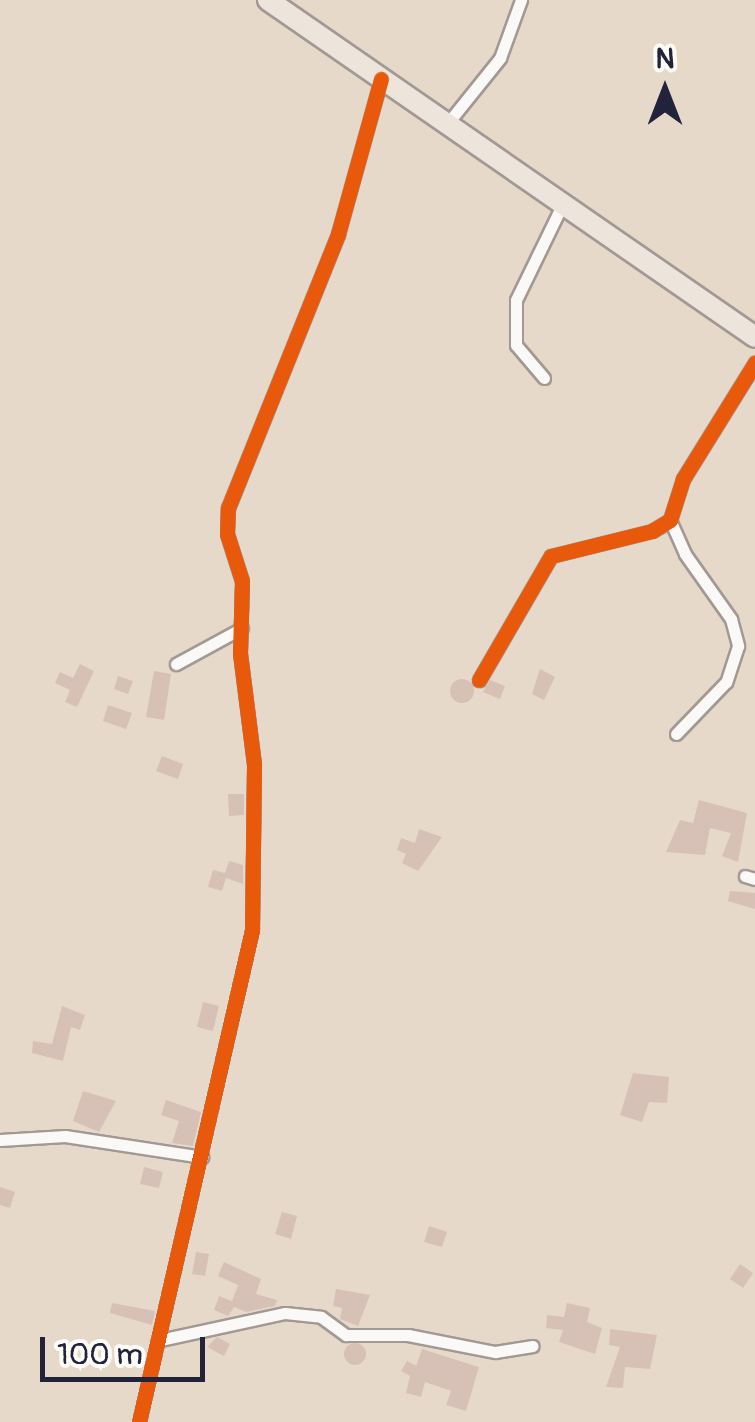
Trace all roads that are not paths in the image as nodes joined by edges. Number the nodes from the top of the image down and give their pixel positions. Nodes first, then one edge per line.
1 (268, 0) edge
2 (521, 0) edge
3 (381, 79) junction
4 (447, 124) junction
5 (563, 203) junction
6 (755, 336) edge
7 (755, 362) edge
8 (544, 378) dead end
9 (670, 520) junction
10 (242, 628) junction
11 (176, 664) dead end
12 (478, 680) dead end
13 (676, 734) dead end
14 (0, 1140) edge
15 (202, 1157) junction
16 (160, 1340) junction
17 (533, 1346) dead end
18 (138, 1422) edge

1 - 3 highway
2 - 4 street
3 - 4 highway
3 - 10 street
4 - 5 highway
5 - 6 highway
5 - 8 street
7 - 9 street
9 - 12 street
9 - 13 street
10 - 11 street
10 - 15 street
14 - 15 street
15 - 16 street
16 - 17 street
16 - 18 street

